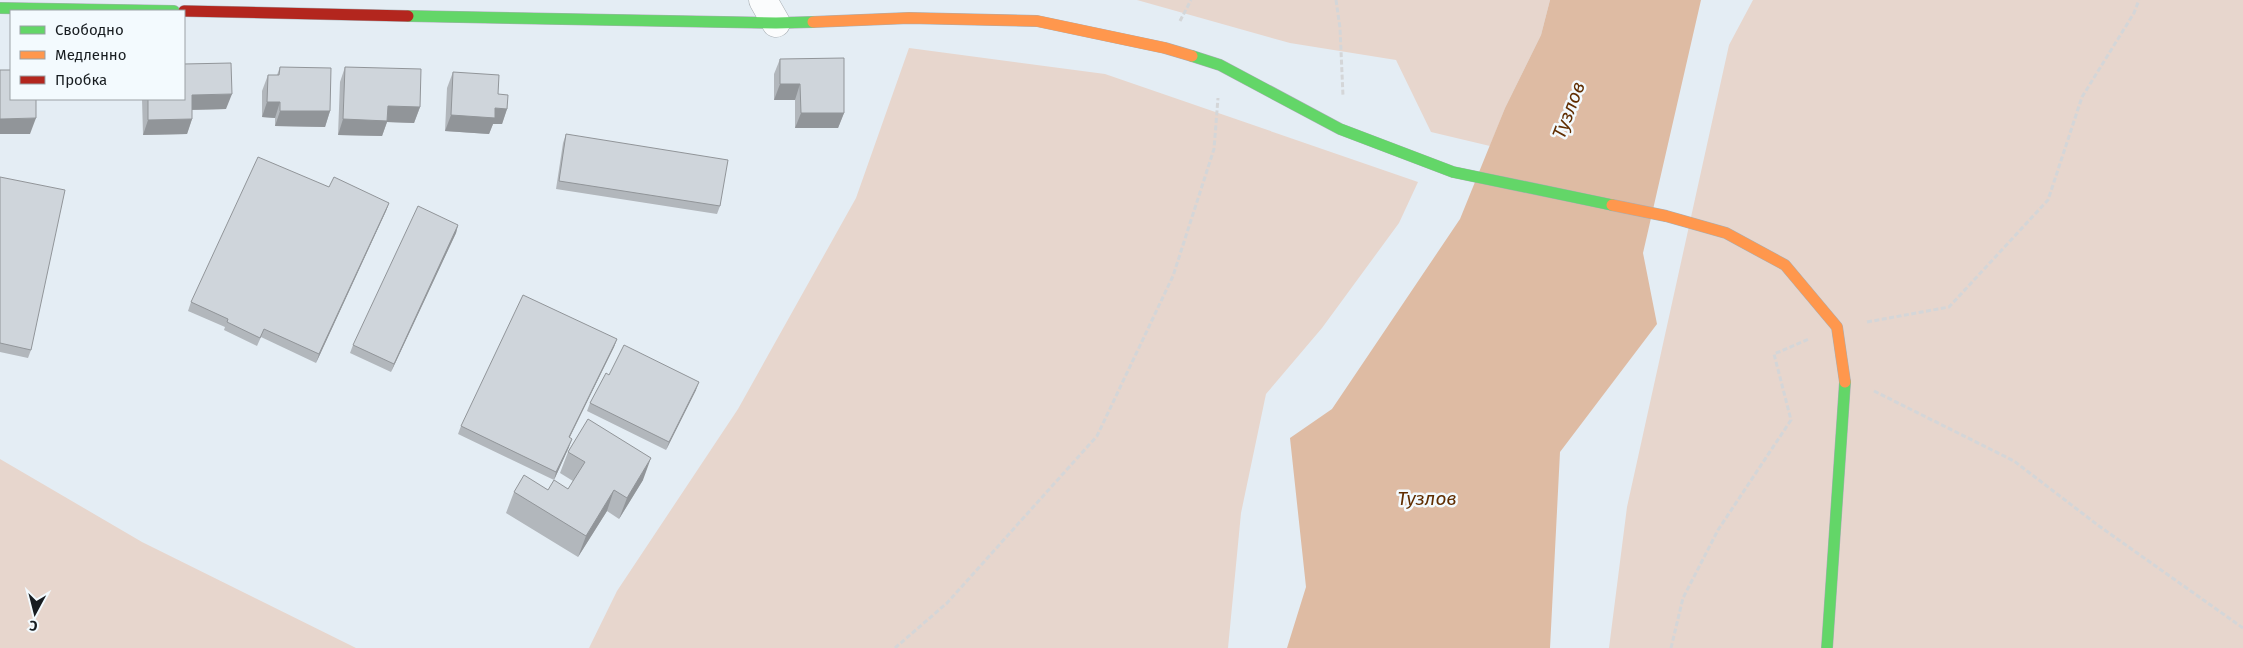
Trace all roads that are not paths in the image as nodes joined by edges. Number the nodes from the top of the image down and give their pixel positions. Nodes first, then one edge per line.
1 (0, 8) edge
2 (116, 10) edge
3 (185, 12) edge
4 (769, 12) edge
5 (1827, 648) edge

1 - 2 street
3 - 4 street
4 - 5 street

